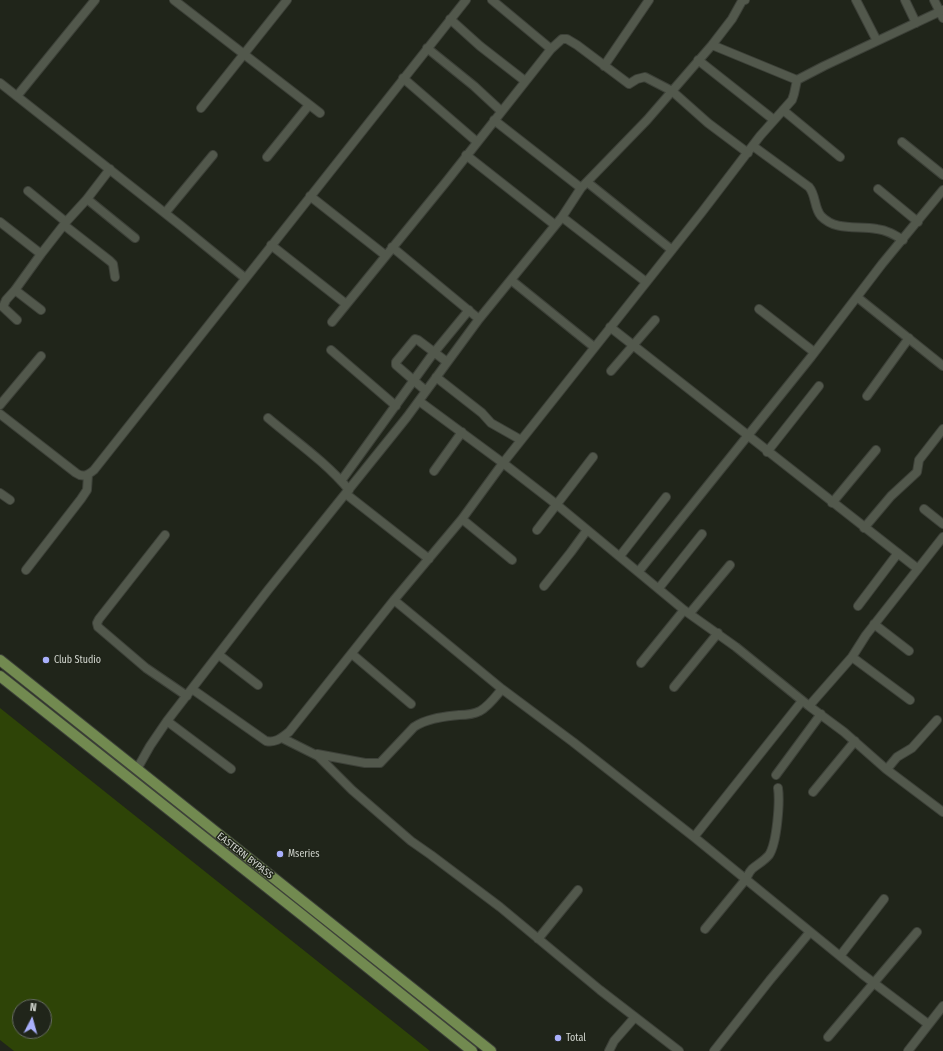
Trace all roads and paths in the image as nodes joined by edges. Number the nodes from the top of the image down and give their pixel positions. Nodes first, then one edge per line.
1 (94, 0) edge
2 (174, 0) edge
3 (287, 0) edge
4 (492, 0) edge
5 (649, 0) edge
6 (743, 0) edge
7 (856, 0) edge
8 (905, 0) edge
9 (934, 0) edge
10 (462, 1) edge
11 (942, 13) edge
12 (450, 19) junction
13 (916, 22) junction
14 (877, 40) junction
15 (712, 45) junction
16 (427, 48) junction
17 (551, 49) junction
18 (244, 53) junction
19 (698, 60) junction
20 (604, 66) junction
21 (403, 78) junction
22 (797, 80) junction
23 (525, 81) junction
24 (0, 83) edge
25 (672, 91) junction
26 (17, 96) junction
27 (309, 105) junction
28 (201, 108) dead end
29 (783, 110) junction
30 (501, 111) junction
31 (320, 114) dead end
32 (494, 120) junction
33 (774, 120) junction
34 (477, 142) junction
35 (902, 142) dead end
36 (753, 146) junction
37 (748, 153) junction
38 (213, 155) dead end
39 (466, 155) junction
40 (840, 157) dead end
41 (267, 158) dead end
42 (110, 169) junction
43 (943, 175) edge
44 (584, 185) junction
45 (878, 189) dead end
46 (943, 190) edge
47 (28, 191) dead end
48 (310, 196) junction
49 (87, 199) junction
50 (165, 213) junction
51 (562, 216) junction
52 (0, 222) edge
53 (918, 222) junction
54 (65, 223) junction
55 (555, 225) junction
56 (135, 238) dead end
57 (903, 240) junction
58 (271, 245) junction
59 (392, 247) junction
60 (672, 250) junction
61 (40, 254) junction
62 (385, 255) junction
63 (115, 277) dead end
64 (245, 278) junction
65 (511, 280) junction
66 (646, 282) junction
67 (15, 290) junction
68 (857, 297) junction
69 (346, 304) junction
70 (759, 309) dead end
71 (41, 310) dead end
72 (469, 310) junction
73 (480, 319) junction
74 (17, 320) dead end
75 (655, 320) dead end
76 (332, 322) dead end
77 (610, 327) junction
78 (909, 338) junction
79 (633, 346) junction
80 (594, 347) junction
81 (331, 350) dead end
82 (434, 352) junction
83 (814, 352) junction
84 (41, 356) dead end
85 (447, 362) junction
86 (943, 366) edge
87 (611, 371) dead end
88 (436, 377) junction
89 (414, 381) junction
90 (819, 386) dead end
91 (426, 391) junction
92 (867, 396) dead end
93 (419, 401) junction
94 (0, 405) edge
95 (396, 406) junction
96 (0, 414) edge
97 (268, 418) dead end
98 (943, 429) edge
99 (462, 432) junction
100 (747, 436) junction
101 (521, 440) junction
102 (876, 450) dead end
103 (767, 452) junction
104 (593, 457) dead end
105 (503, 463) junction
106 (434, 471) dead end
107 (88, 475) junction
108 (341, 481) junction
109 (347, 492) junction
110 (0, 493) edge
111 (666, 497) dead end
112 (10, 500) dead end
113 (832, 503) junction
114 (556, 504) junction
115 (924, 509) dead end
116 (462, 519) junction
117 (943, 524) edge
118 (864, 528) junction
119 (537, 530) dead end
120 (587, 530) junction
121 (702, 534) dead end
122 (165, 536) dead end
123 (943, 537) edge
124 (898, 553) junction
125 (620, 556) junction
126 (429, 559) junction
127 (512, 560) dead end
128 (730, 565) dead end
129 (918, 569) junction
130 (26, 570) dead end
131 (638, 571) junction
132 (544, 586) dead end
133 (659, 588) junction
134 (394, 600) junction
135 (858, 606) dead end
136 (687, 612) junction
137 (874, 624) junction
138 (718, 633) junction
139 (909, 652) dead end
140 (352, 654) junction
141 (219, 656) junction
142 (852, 657) junction
143 (0, 660) edge
144 (640, 663) dead end
145 (0, 676) edge
146 (258, 685) dead end
147 (674, 688) dead end
148 (502, 689) junction
149 (189, 692) junction
150 (910, 700) dead end
151 (411, 704) dead end
152 (806, 704) junction
153 (821, 714) junction
154 (936, 720) dead end
155 (167, 721) junction
156 (282, 738) junction
157 (855, 741) junction
158 (314, 754) junction
159 (137, 769) junction
160 (231, 769) dead end
161 (888, 769) junction
162 (776, 775) dead end
163 (778, 788) dead end
164 (813, 792) dead end
165 (943, 812) edge
166 (694, 837) junction
167 (746, 879) junction
168 (578, 890) dead end
169 (884, 899) dead end
170 (705, 929) dead end
171 (810, 932) junction
172 (916, 932) dead end
173 (538, 939) junction
174 (840, 956) junction
175 (383, 964) junction
176 (375, 973) junction
177 (873, 983) junction
178 (943, 1006) edge
179 (635, 1017) junction
180 (928, 1024) junction
181 (828, 1037) dead end
182 (472, 1051) edge
183 (491, 1051) edge
184 (609, 1051) edge
185 (679, 1051) edge
186 (714, 1051) edge
187 (908, 1051) edge

1 - 26 street
2 - 18 street
3 - 18 street
4 - 17 street
5 - 20 street
6 - 15 street
7 - 14 street
8 - 13 street
9 - 11 street
10 - 12 street
11 - 13 street
12 - 16 street
12 - 23 street
13 - 14 street
14 - 22 street
15 - 19 street
15 - 22 street
16 - 21 street
16 - 30 street
17 - 20 street
17 - 23 street
18 - 27 street
18 - 28 street
19 - 25 street
19 - 33 street
20 - 25 street
21 - 34 street
21 - 48 street
22 - 29 street
23 - 30 street
24 - 26 street
25 - 37 street
25 - 44 street
26 - 42 street
27 - 31 street
27 - 41 street
29 - 33 street
29 - 40 street
30 - 32 street
32 - 34 street
32 - 44 street
33 - 36 street
34 - 39 street
35 - 43 street
36 - 37 street
36 - 57 street
37 - 60 street
38 - 50 street
39 - 55 street
39 - 59 street
42 - 49 street
42 - 50 street
44 - 51 street
44 - 60 street
45 - 53 street
46 - 53 street
47 - 54 street
48 - 58 street
48 - 62 street
49 - 54 street
49 - 56 street
50 - 64 street
51 - 55 street
51 - 66 street
52 - 61 street
53 - 57 street
54 - 61 street
54 - 63 street
55 - 65 street
57 - 68 street
58 - 64 street
58 - 69 street
59 - 62 street
59 - 72 street
60 - 66 street
61 - 67 street
62 - 69 street
64 - 107 street
65 - 73 street
65 - 80 street
66 - 77 street
67 - 71 street
67 - 74 street
68 - 78 street
68 - 83 street
69 - 76 street
70 - 83 street
72 - 73 street
72 - 82 street
73 - 85 street
75 - 79 street
77 - 79 street
77 - 80 street
78 - 86 street
78 - 92 street
79 - 87 street
79 - 100 street
80 - 101 street
81 - 95 street
82 - 85 street
82 - 89 street
82 - 89 street
83 - 100 street
84 - 94 street
85 - 88 street
88 - 91 street
88 - 101 street
89 - 91 street
89 - 95 street
90 - 103 street
91 - 93 street
93 - 99 street
93 - 109 street
95 - 108 street
96 - 107 street
97 - 108 street
98 - 118 street
99 - 105 street
99 - 106 street
100 - 103 street
100 - 131 street
101 - 105 street
102 - 113 street
103 - 113 street
104 - 114 street
105 - 114 street
105 - 116 street
107 - 130 street
108 - 109 street
109 - 126 street
109 - 141 street
110 - 112 street
111 - 125 street
113 - 118 street
114 - 119 street
114 - 120 street
115 - 117 street
116 - 126 street
116 - 127 street
118 - 124 street
120 - 125 street
120 - 132 street
121 - 133 street
122 - 149 street
123 - 129 street
124 - 129 street
124 - 135 street
125 - 131 street
126 - 134 street
128 - 136 street
129 - 137 street
131 - 133 street
133 - 136 street
134 - 140 street
134 - 148 street
136 - 138 street
136 - 144 street
137 - 139 street
137 - 142 street
138 - 147 street
138 - 152 street
140 - 151 street
140 - 156 street
141 - 146 street
141 - 149 street
142 - 150 street
142 - 152 street
143 - 159 main road, EASTERN BYPASS
145 - 176 main road, EASTERN BYPASS
148 - 158 street
148 - 166 street
149 - 155 street
149 - 156 street
152 - 153 street
152 - 166 street
153 - 157 street
153 - 162 street
154 - 161 street
155 - 159 street
155 - 160 street
156 - 158 street
157 - 161 street
157 - 164 street
158 - 173 street
159 - 175 main road, EASTERN BYPASS
161 - 165 street
163 - 167 street
166 - 167 street
167 - 170 street
167 - 171 street
168 - 173 street
169 - 174 street
171 - 174 street
171 - 186 street
172 - 177 street
173 - 179 street
174 - 177 street
175 - 176 main road
175 - 183 main road, EASTERN BYPASS
176 - 182 main road, EASTERN BYPASS
177 - 180 street
177 - 181 street
178 - 180 street
179 - 184 street
179 - 185 street
180 - 187 street

